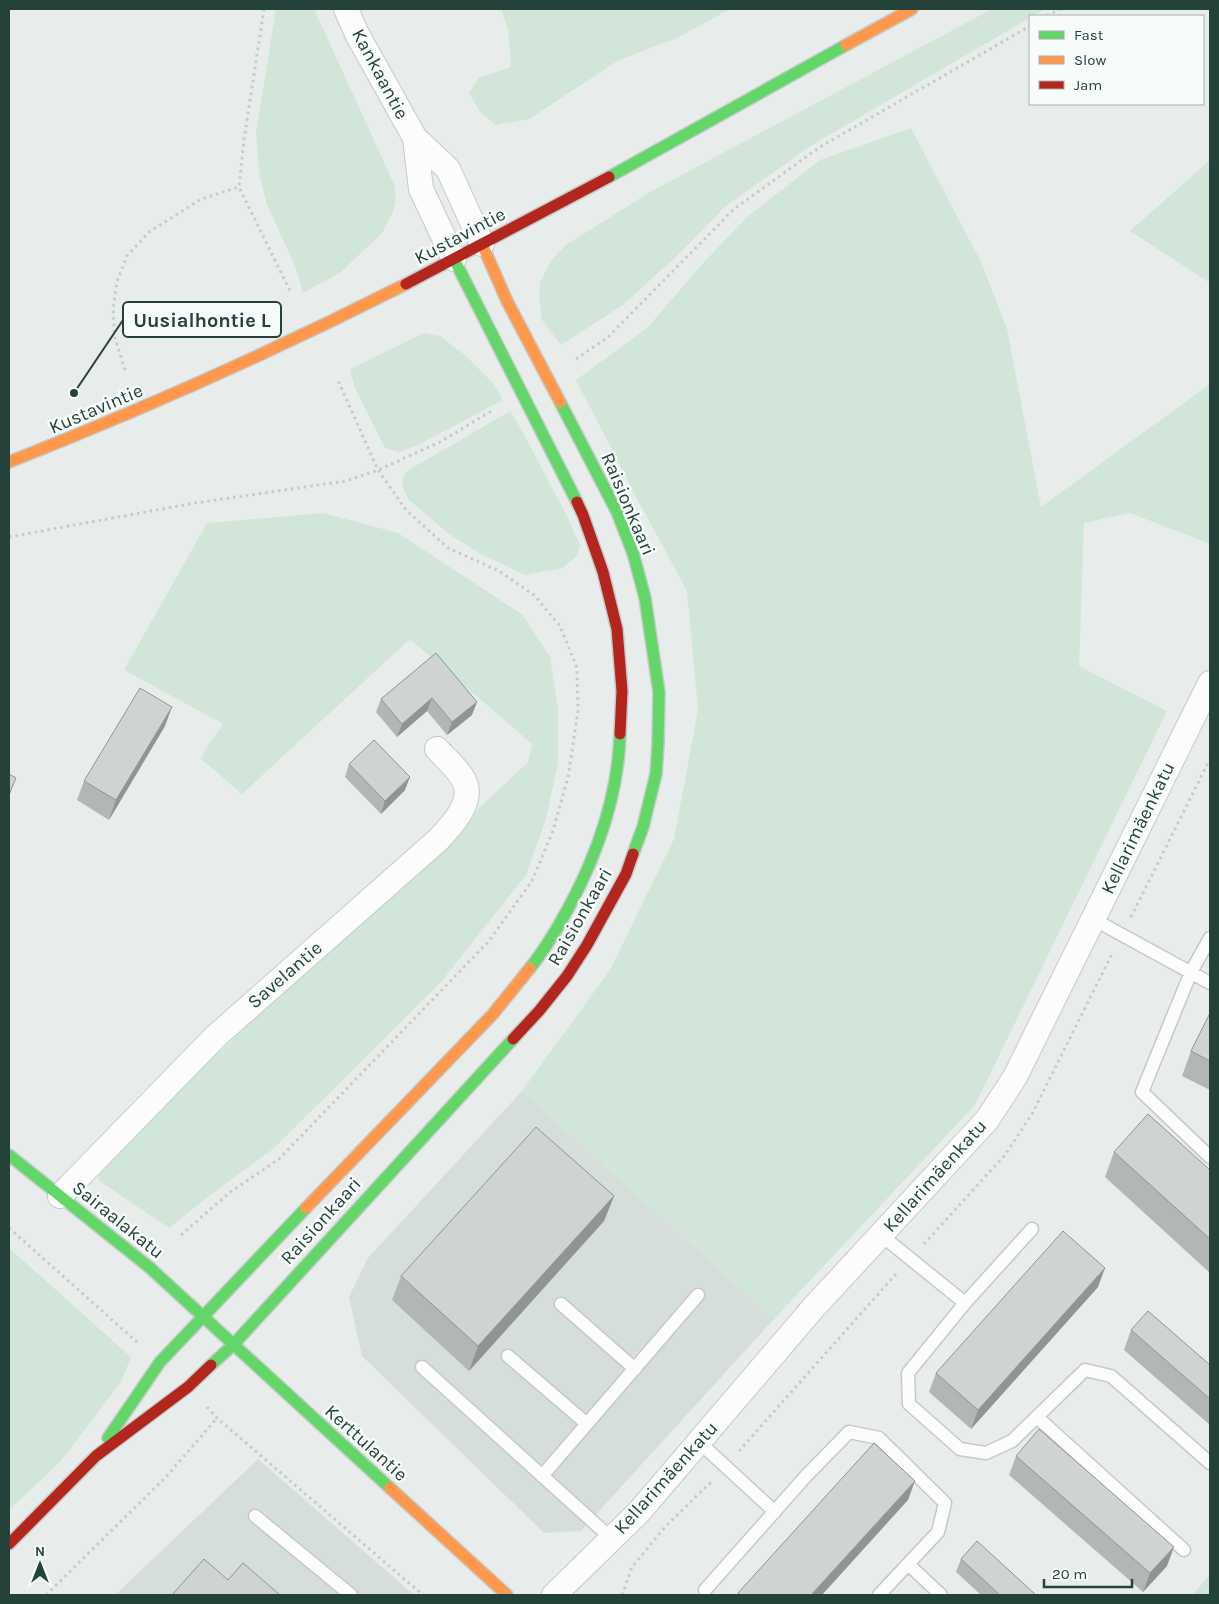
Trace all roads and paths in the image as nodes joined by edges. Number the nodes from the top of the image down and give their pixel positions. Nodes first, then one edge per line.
1 (264, 9) edge
2 (346, 9) edge
3 (912, 9) edge
4 (1060, 9) edge
5 (1049, 15) edge
6 (1029, 27) edge
7 (415, 138) junction
8 (239, 187) junction
9 (482, 244) junction
10 (454, 258) junction
11 (292, 293) dead end
12 (576, 358) dead end
13 (126, 370) dead end
14 (493, 410) dead end
15 (9, 462) edge
16 (9, 537) edge
17 (1210, 683) edge
18 (437, 749) dead end
19 (1093, 918) junction
20 (1210, 938) edge
21 (1191, 972) junction
22 (1210, 983) edge
23 (9, 1155) edge
24 (1210, 1157) edge
25 (60, 1196) junction
26 (9, 1228) edge
27 (1032, 1229) dead end
28 (881, 1235) junction
29 (698, 1295) dead end
30 (965, 1303) junction
31 (561, 1304) dead end
32 (202, 1317) junction
33 (233, 1345) junction
34 (508, 1356) dead end
35 (160, 1362) junction
36 (422, 1367) dead end
37 (635, 1369) junction
38 (188, 1387) junction
39 (1037, 1417) junction
40 (217, 1418) junction
41 (587, 1424) junction
42 (699, 1442) junction
43 (96, 1456) junction
44 (1210, 1463) edge
45 (542, 1476) junction
46 (775, 1512) junction
47 (255, 1516) dead end
48 (612, 1538) junction
49 (9, 1544) edge
50 (1184, 1550) dead end
51 (908, 1564) junction
52 (705, 1590) dead end
53 (46, 1595) edge
54 (351, 1595) edge
55 (423, 1595) edge
56 (507, 1595) edge
57 (554, 1595) edge
58 (879, 1595) edge
59 (941, 1595) edge

1 - 8 path
2 - 7 street, Kankaantie
3 - 9 main road, Kustavintie
4 - 5 path
6 - 12 path
7 - 9 street, Kankaantie
7 - 10 street, Kankaantie
8 - 11 path
8 - 13 path
9 - 10 main road, Kustavintie
9 - 33 main road, Raisionkaari
10 - 15 main road, Kustavintie
10 - 32 main road, Raisionkaari
14 - 16 path
17 - 19 street, Kellarimäenkatu
18 - 25 street, Savelantie
19 - 21 lane
19 - 28 street, Kellarimäenkatu
20 - 21 lane
21 - 22 lane
21 - 24 lane
23 - 25 main road, Sairaalakatu
25 - 32 main road, Sairaalakatu
26 - 35 path
27 - 30 lane
28 - 30 lane
28 - 42 street, Kellarimäenkatu
29 - 37 lane
30 - 39 lane
31 - 37 lane
32 - 33 main road, Kerttulantie
32 - 35 main road, Raisionkaari
33 - 38 main road, Raisionkaari
33 - 56 main road, Kerttulantie
34 - 41 lane
35 - 43 main road, Raisionkaari
36 - 45 lane
37 - 41 lane
38 - 40 path
38 - 43 main road, Raisionkaari
39 - 44 lane
39 - 50 lane
40 - 53 path
40 - 55 path
41 - 45 lane
42 - 46 lane
42 - 48 street, Kellarimäenkatu
43 - 49 main road, Raisionkaari
45 - 48 lane
46 - 51 lane
46 - 52 lane
47 - 54 lane
48 - 57 street, Kellarimäenkatu
51 - 58 lane
51 - 59 lane

